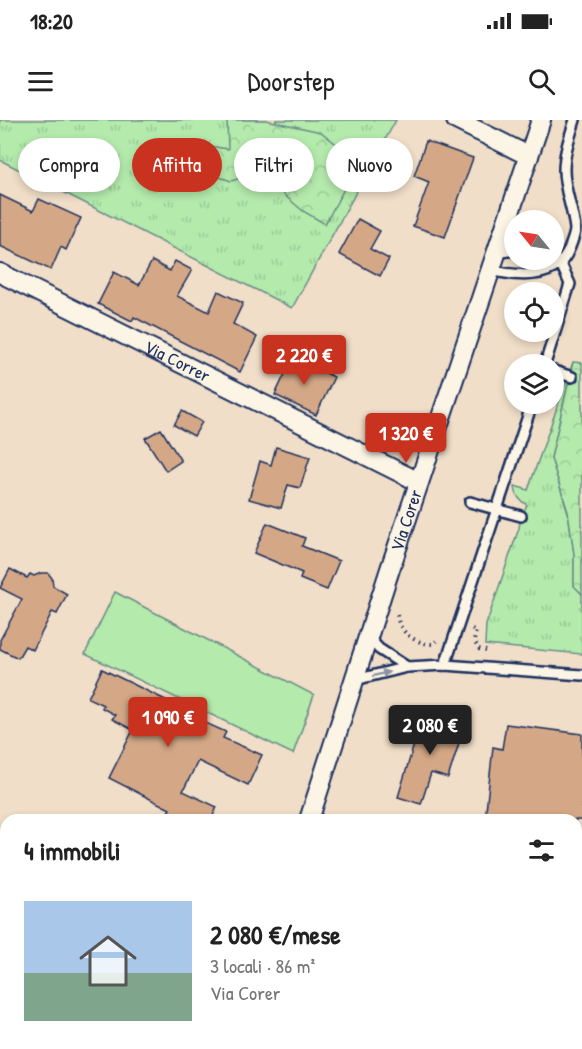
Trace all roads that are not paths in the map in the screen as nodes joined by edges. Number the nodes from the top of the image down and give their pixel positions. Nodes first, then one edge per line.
1 (456, 120) edge
2 (541, 120) edge
3 (575, 120) edge
4 (529, 156) junction
5 (514, 210) edge
6 (504, 236) edge
7 (504, 255) edge
8 (564, 256) edge
9 (493, 261) junction
10 (549, 270) edge
11 (562, 270) edge
12 (0, 273) edge
13 (548, 354) edge
14 (564, 374) edge
15 (572, 377) dead end
16 (529, 414) edge
17 (419, 482) junction
18 (470, 502) dead end
19 (497, 509) junction
20 (521, 516) dead end
21 (368, 637) junction
22 (445, 665) junction
23 (407, 667) junction
24 (582, 675) edge
25 (355, 680) junction
26 (311, 814) edge

1 - 4 street
2 - 4 street, Via Corer
3 - 8 lane
4 - 5 street, Via Corer
6 - 9 street, Via Corer
7 - 9 lane
9 - 10 lane
9 - 17 street, Via Corer
11 - 13 lane
12 - 17 street, Via Correr
14 - 15 lane
16 - 19 lane
17 - 21 street, Via Corer
18 - 19 lane
19 - 20 lane
19 - 22 lane
21 - 23 lane
21 - 25 street, Via Corer
22 - 23 lane
22 - 24 lane
25 -> 23 lane
25 - 26 street, Via Corer

